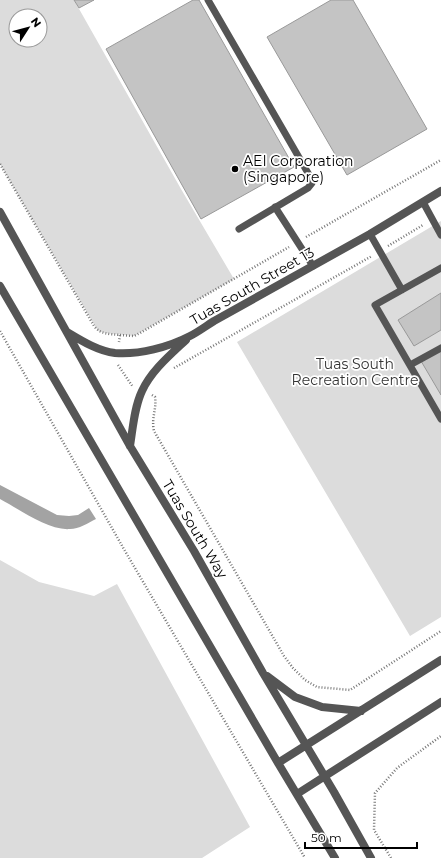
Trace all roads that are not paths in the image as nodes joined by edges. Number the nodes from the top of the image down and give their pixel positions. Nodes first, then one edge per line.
1 (208, 0) edge
2 (441, 191) edge
3 (423, 202) junction
4 (275, 207) junction
5 (0, 212) edge
6 (239, 229) dead end
7 (370, 234) junction
8 (441, 235) edge
9 (312, 266) junction
10 (441, 268) edge
11 (0, 286) edge
12 (402, 290) junction
13 (65, 330) junction
14 (189, 336) junction
15 (441, 348) edge
16 (410, 365) junction
17 (441, 419) edge
18 (130, 446) junction
19 (441, 660) edge
20 (263, 673) junction
21 (441, 702) edge
22 (361, 711) junction
23 (306, 746) junction
24 (278, 763) junction
25 (324, 776) junction
26 (297, 794) junction
27 (335, 858) edge
28 (370, 858) edge

1 - 4 lane
2 - 3 street, Tuas South Street 13
3 - 7 street, Tuas South Street 13
3 - 8 lane
4 - 6 lane
4 - 9 lane
5 - 13 street, Tuas South Way
7 - 9 street, Tuas South Street 13
7 - 12 lane
9 - 14 street, Tuas South Street 13
10 - 12 lane
11 - 24 street
12 - 16 lane
13 - 14 street, Tuas South Street 13
13 - 18 street, Tuas South Way
14 - 18 street
15 - 16 lane
16 - 17 lane
18 - 20 street, Tuas South Way
19 - 22 street
20 - 22 street
20 - 23 street, Tuas South Way
21 - 25 street
22 - 23 street
23 - 24 street
23 - 25 street, Tuas South Way
24 - 26 street
25 - 26 street
25 - 28 street, Tuas South Way
26 - 27 street

